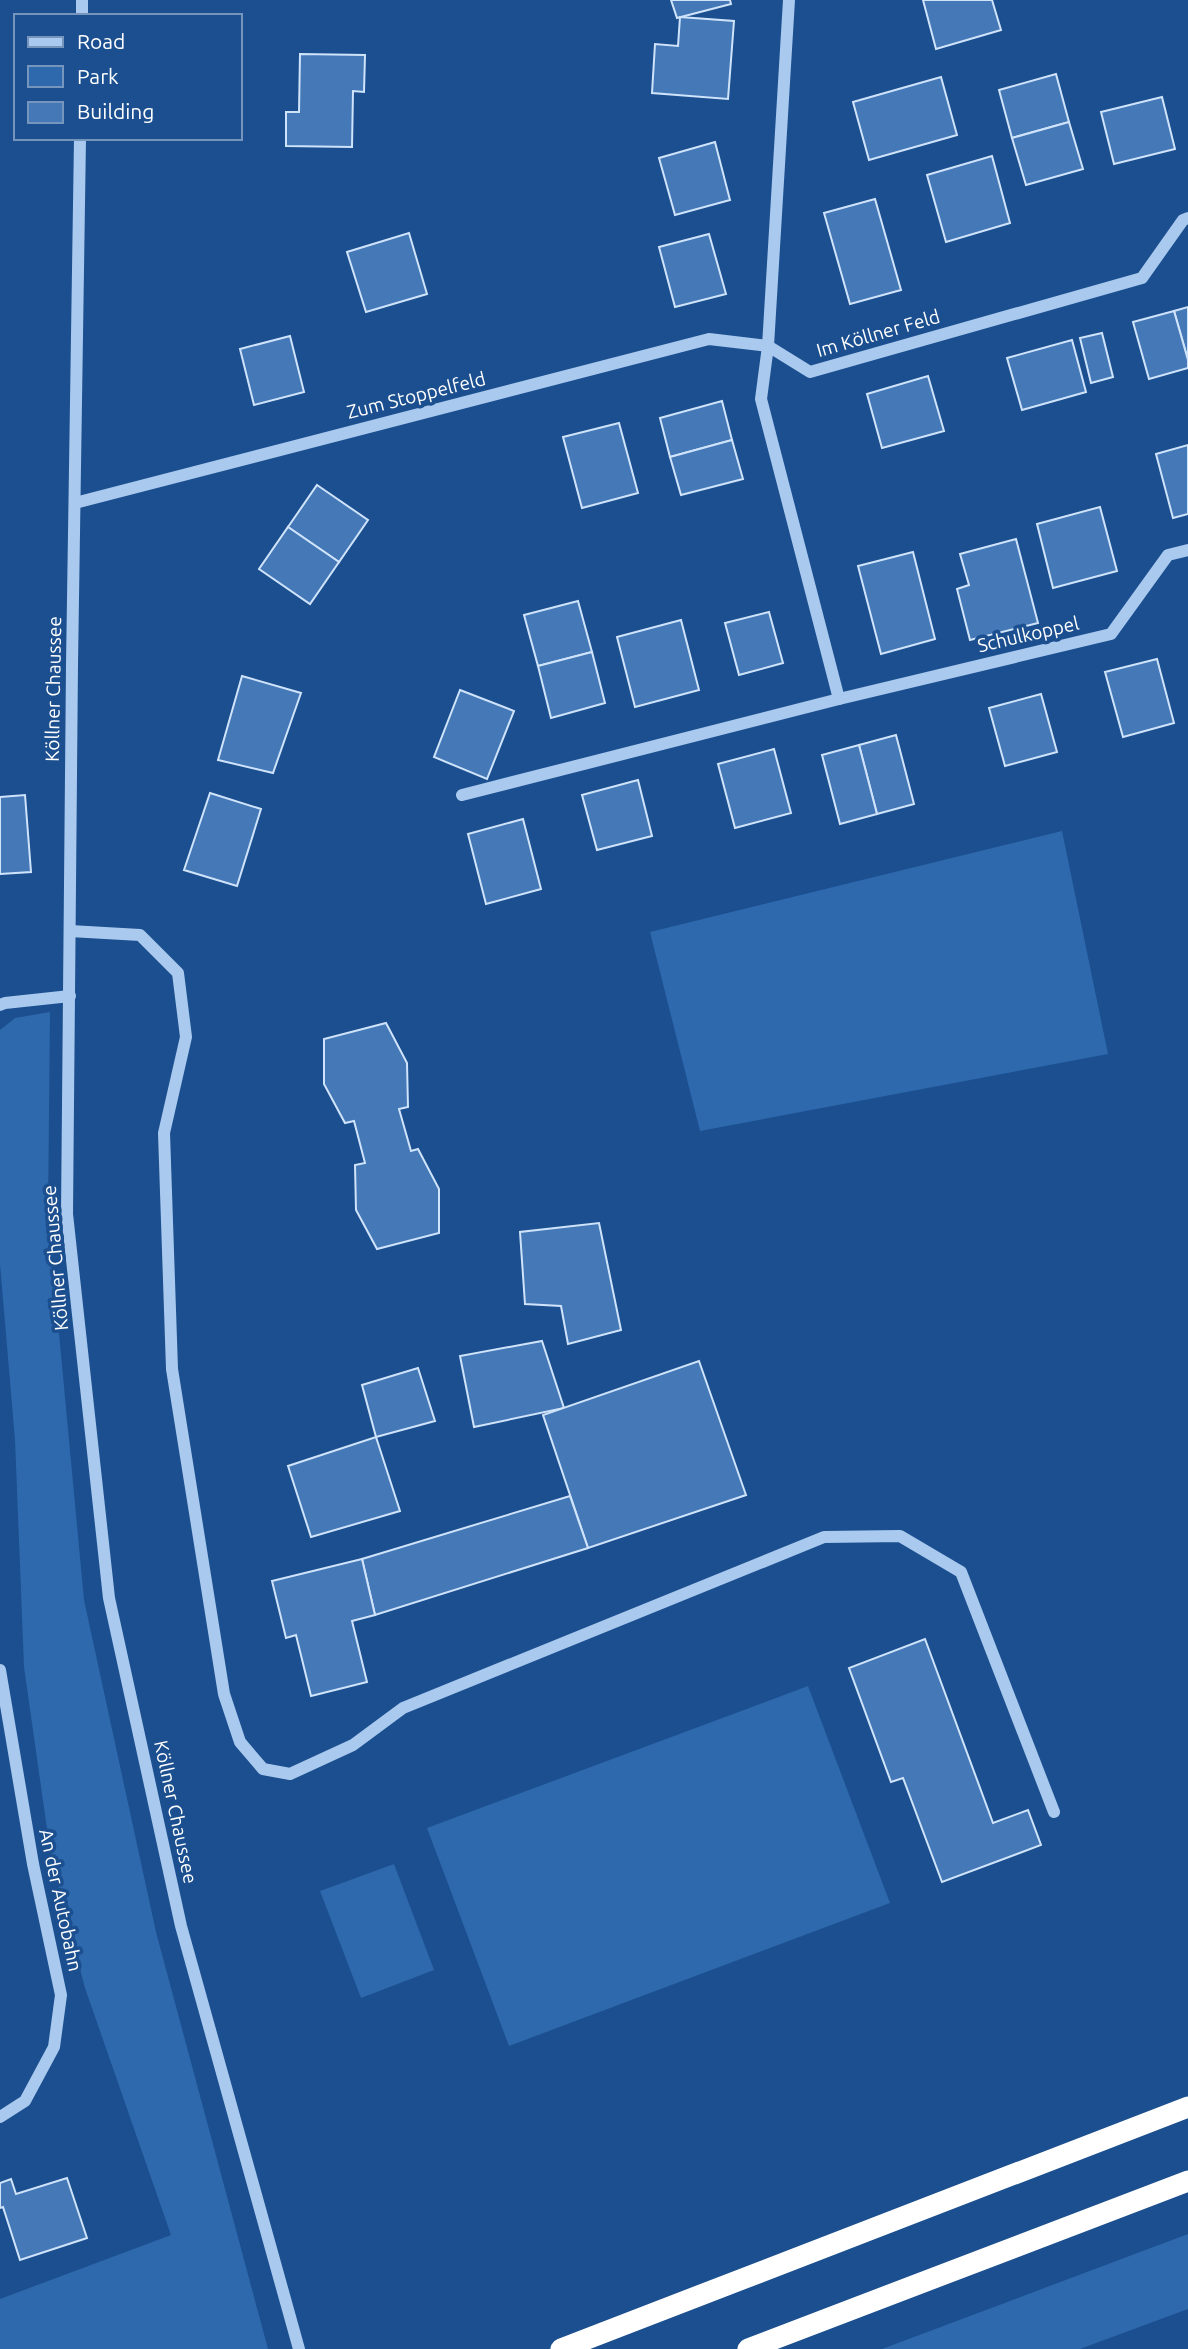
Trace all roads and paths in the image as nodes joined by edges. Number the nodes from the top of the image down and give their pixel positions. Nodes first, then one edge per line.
1 (789, 0) edge
2 (80, 140) edge
3 (1188, 218) edge
4 (768, 345) junction
5 (75, 503) junction
6 (1188, 550) edge
7 (839, 699) junction
8 (463, 795) dead end
9 (70, 932) junction
10 (69, 996) junction
11 (0, 1005) edge
12 (0, 1670) edge
13 (1054, 1812) dead end
14 (1188, 2107) edge
15 (0, 2117) edge
16 (1188, 2181) edge
17 (298, 2349) edge
18 (561, 2349) edge
19 (748, 2349) edge

1 - 4 street
2 - 5 street, Köllner Chaussee
3 - 4 street, Im Köllner Feld
4 - 5 street, Zum Stoppelfeld
4 - 7 street
5 - 9 street, Köllner Chaussee
6 - 7 street, Schulkoppel
7 - 8 street, Schulkoppel
9 - 10 street, Köllner Chaussee
9 - 13 street
10 - 11 street
10 - 17 street, Köllner Chaussee
12 - 15 street, An der Autobahn
14 - 18 highway
16 - 19 highway

